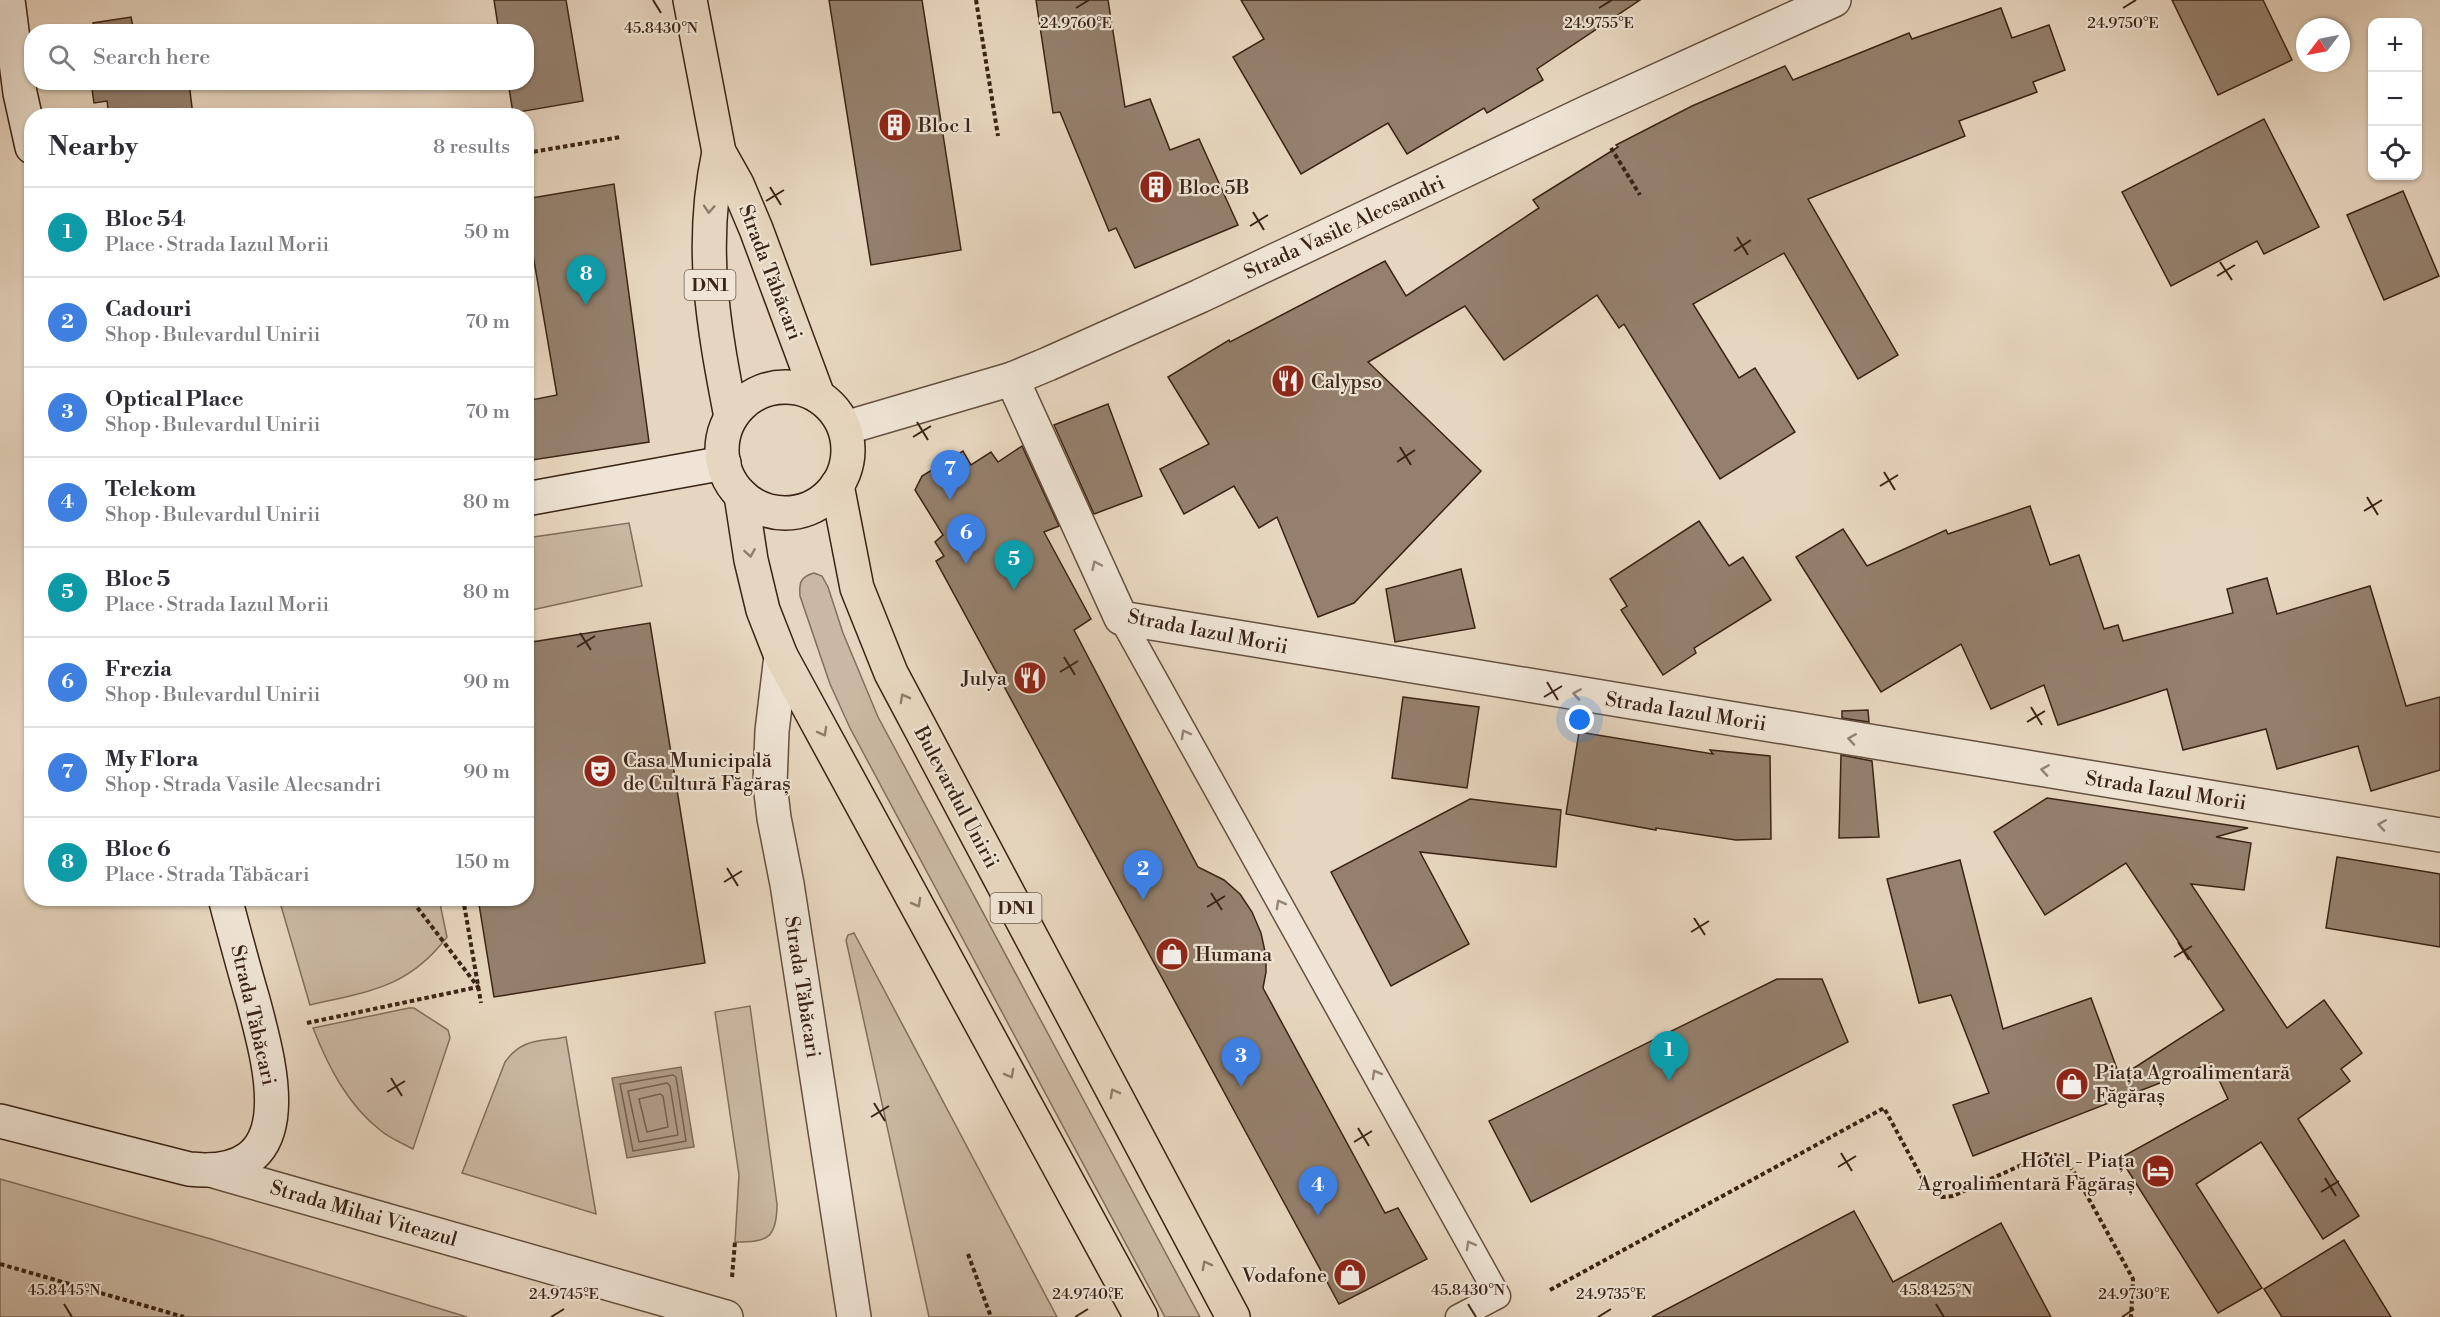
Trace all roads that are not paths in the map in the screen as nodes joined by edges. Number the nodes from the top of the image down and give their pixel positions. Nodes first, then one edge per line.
1 (8, 0) edge
2 (690, 0) edge
3 (1834, 0) edge
4 (24, 111) edge
5 (719, 152) junction
6 (1012, 379) junction
7 (818, 396) junction
8 (731, 417) junction
9 (845, 428) junction
10 (724, 463) junction
11 (837, 485) junction
12 (741, 495) junction
13 (534, 499) edge
14 (1121, 618) junction
15 (781, 657) junction
16 (2440, 835) edge
17 (227, 906) edge
18 (0, 1121) edge
19 (210, 1170) junction
20 (726, 1317) edge
21 (854, 1317) edge
22 (1141, 1317) edge
23 (1233, 1317) edge
24 (1458, 1317) edge

1 - 4 street
2 - 5 main road, Strada Tăbăcari / DN1
3 - 6 street, Strada Vasile Alecsandri
5 - 7 main road, Strada Tăbăcari / DN1
5 -> 8 main road, Strada Tăbăcari / DN1
6 - 9 street, Strada Vasile Alecsandri
14 -> 6 street, Strada Iazul Morii
7 - 8 main road, DN1
7 - 9 main road, DN1
8 - 10 main road, DN1
9 - 11 main road, DN1
10 - 12 main road, DN1
10 - 13 street
11 - 12 main road, DN1
23 -> 11 main road, Bulevardul Unirii / DN1
12 -> 15 main road, DN1
16 -> 14 street, Strada Iazul Morii
24 -> 14 lane
15 - 21 street, Strada Tăbăcari
15 -> 22 main road, DN1
17 - 19 street, Strada Tăbăcari
18 - 19 street, Strada Mihai Viteazul
19 - 20 street, Strada Mihai Viteazul

